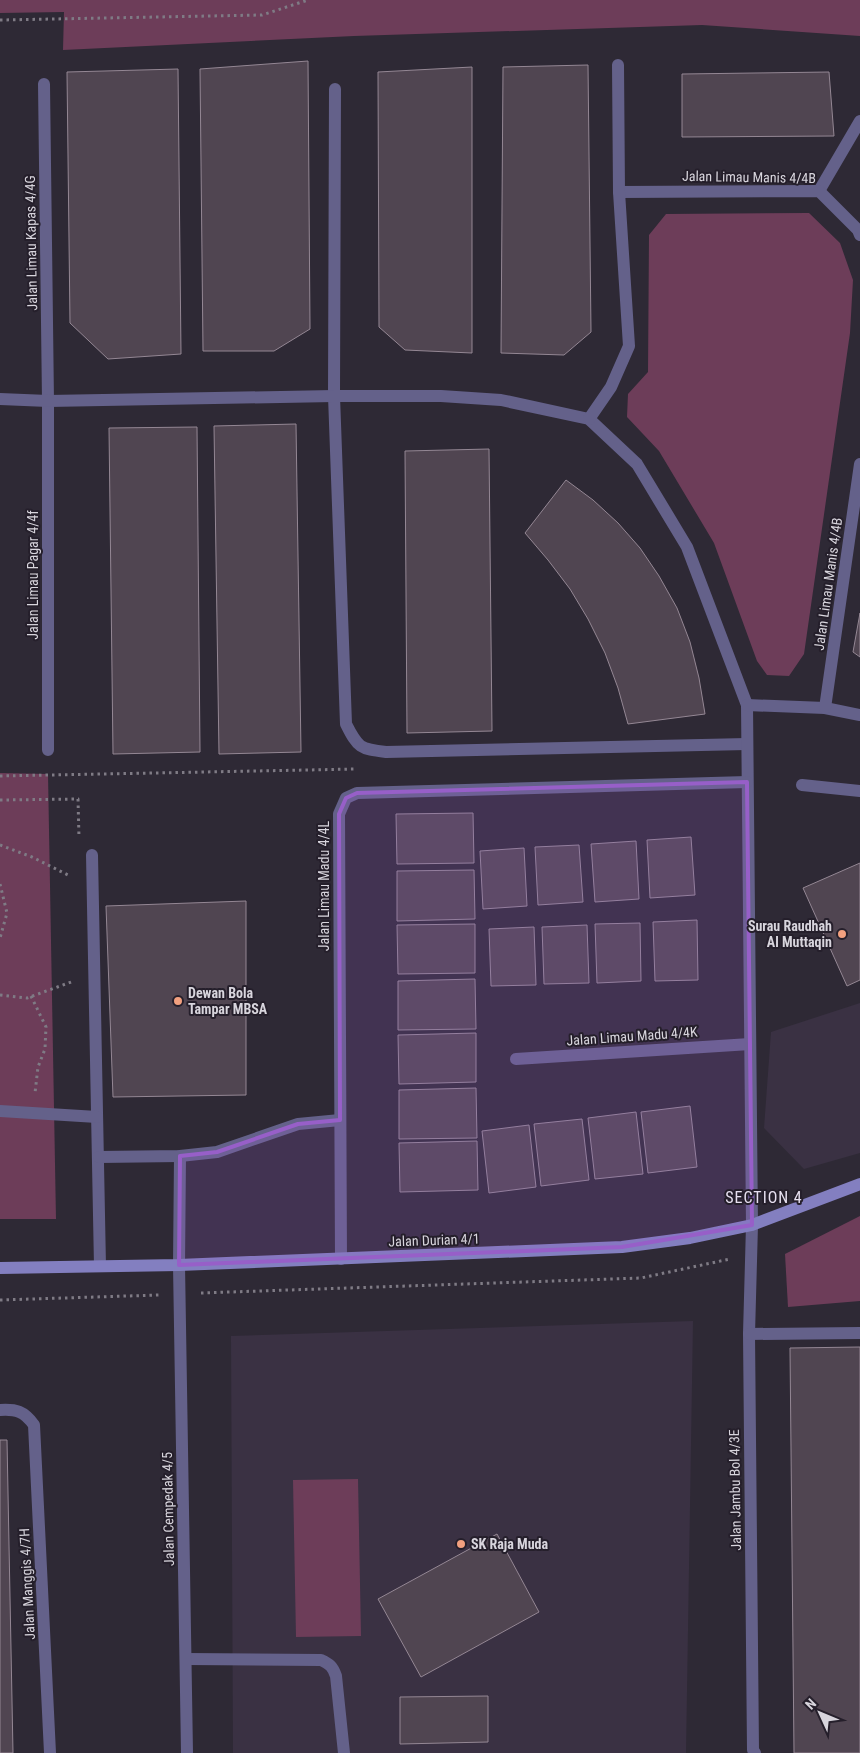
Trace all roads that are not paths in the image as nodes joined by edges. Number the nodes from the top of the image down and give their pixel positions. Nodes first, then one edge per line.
1 (618, 65) dead end
2 (44, 84) dead end
3 (335, 89) dead end
4 (860, 121) edge
5 (819, 191) junction
6 (619, 192) junction
7 (860, 235) edge
8 (334, 396) junction
9 (0, 399) edge
10 (48, 401) junction
11 (589, 419) junction
12 (860, 464) edge
13 (747, 705) junction
14 (825, 708) junction
15 (860, 715) edge
16 (747, 744) junction
17 (48, 750) dead end
18 (747, 782) junction
19 (802, 785) dead end
20 (860, 791) edge
21 (92, 855) dead end
22 (750, 1044) junction
23 (516, 1059) dead end
24 (0, 1111) edge
25 (96, 1117) junction
26 (340, 1120) junction
27 (180, 1156) junction
28 (98, 1157) junction
29 (860, 1184) edge
30 (752, 1225) junction
31 (341, 1259) junction
32 (179, 1265) junction
33 (100, 1266) junction
34 (0, 1268) edge
35 (860, 1333) edge
36 (749, 1334) junction
37 (0, 1410) edge
38 (186, 1659) junction
39 (50, 1753) edge
40 (187, 1753) edge
41 (344, 1753) edge
42 (755, 1753) edge

1 - 6 street
2 - 10 street, Jalan Limau Kapas 4/4G
3 - 8 street
4 - 5 street
5 - 6 street, Jalan Limau Manis 4/4B
5 - 7 street, Jalan Limau Manis 4/4B
6 - 11 street
8 - 10 street
8 - 11 street
8 - 16 street
9 - 10 street
10 - 17 street, Jalan Limau Pagar 4/4f
11 - 13 street
12 - 14 street, Jalan Limau Manis 4/4B
13 - 14 street
13 - 16 street, Jalan Jambu Bol 4/3E
14 - 15 street
16 - 18 street, Jalan Jambu Bol 4/3E
18 - 22 street, Jalan Jambu Bol 4/3E
18 - 26 street, Jalan Limau Madu 4/4L
19 - 20 street
21 - 25 street
22 - 23 street, Jalan Limau Madu 4/4K
22 - 30 street, Jalan Jambu Bol 4/3E
24 - 25 street
25 - 28 street
26 - 27 street
26 - 31 street, Jalan Limau Madu 4/4L
27 - 28 street
27 - 32 street, Jalan Cempedak 4/5
28 - 33 street
29 - 30 street, Jalan Durian 4/1
30 - 31 street, Jalan Durian 4/1
30 - 36 street, Jalan Jambu Bol 4/3E
31 - 32 street, Jalan Durian 4/1
32 - 33 street, Jalan Durian 4/1
32 - 38 street, Jalan Cempedak 4/5
33 - 34 street, Jalan Durian 4/1
35 - 36 street
36 - 42 street, Jalan Jambu Bol 4/3E
37 - 39 street, Jalan Manggis 4/7H
38 - 40 street, Jalan Cempedak 4/5
38 - 41 street

